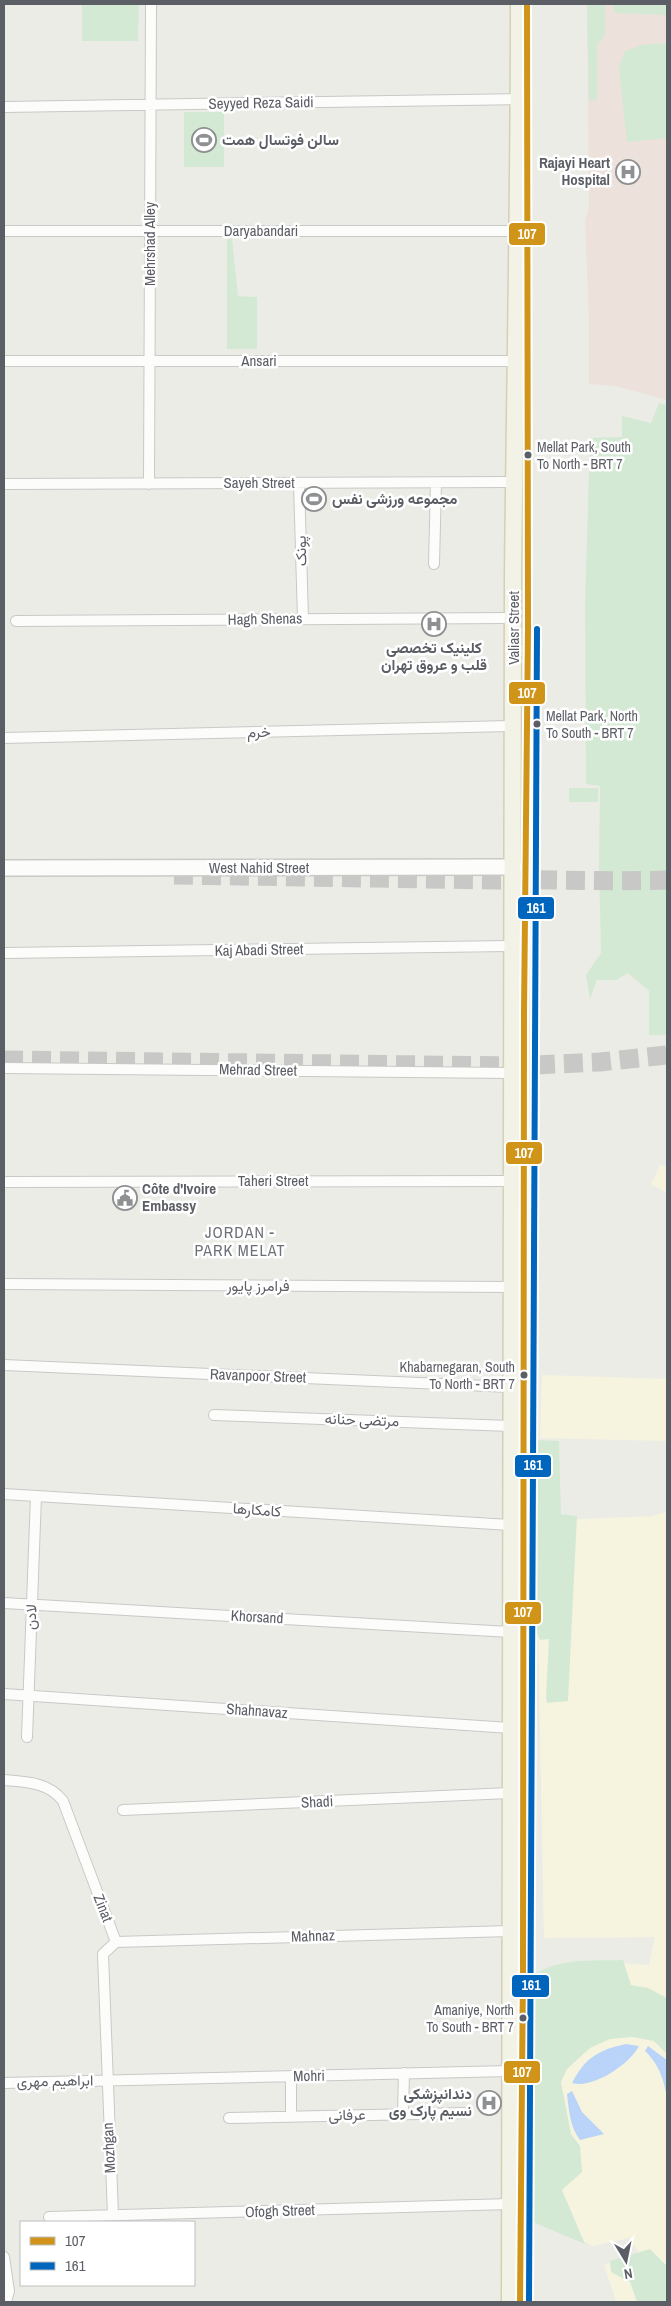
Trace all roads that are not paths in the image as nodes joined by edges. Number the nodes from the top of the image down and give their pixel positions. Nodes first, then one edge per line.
1 (151, 4) edge
2 (519, 4) edge
3 (519, 99) junction
4 (151, 104) junction
5 (4, 107) edge
6 (4, 231) edge
7 (150, 231) junction
8 (519, 231) junction
9 (515, 360) junction
10 (4, 361) edge
11 (150, 361) junction
12 (436, 482) junction
13 (514, 482) junction
14 (299, 483) junction
15 (4, 484) edge
16 (149, 484) junction
17 (434, 564) dead end
18 (514, 618) junction
19 (303, 619) junction
20 (16, 622) dead end
21 (514, 726) junction
22 (4, 738) edge
23 (514, 867) junction
24 (4, 868) edge
25 (513, 946) junction
26 (4, 953) edge
27 (4, 1068) edge
28 (513, 1073) junction
29 (513, 1181) junction
30 (4, 1182) edge
31 (4, 1284) edge
32 (512, 1287) junction
33 (4, 1365) edge
34 (512, 1387) junction
35 (214, 1415) dead end
36 (511, 1426) junction
37 (4, 1494) edge
38 (36, 1496) junction
39 (510, 1526) junction
40 (4, 1603) edge
41 (32, 1605) junction
42 (511, 1632) junction
43 (4, 1694) edge
44 (29, 1696) junction
45 (511, 1728) junction
46 (27, 1737) dead end
47 (4, 1780) edge
48 (510, 1793) junction
49 (123, 1810) dead end
50 (511, 1931) junction
51 (116, 1942) junction
52 (511, 2072) junction
53 (404, 2073) junction
54 (291, 2076) junction
55 (107, 2080) junction
56 (4, 2083) edge
57 (466, 2113) dead end
58 (404, 2114) junction
59 (291, 2117) junction
60 (229, 2118) dead end
61 (510, 2204) junction
62 (113, 2215) junction
63 (49, 2217) dead end
64 (4, 2257) edge
65 (6, 2302) edge
66 (510, 2302) edge

1 - 4 street, Mehrshad Alley
2 - 3 main road, Valiasr Street
3 - 4 street, Seyyed Reza Saidi
3 - 8 main road, Valiasr Street
4 - 5 street, Seyyed Reza Saidi
4 - 7 street, Mehrshad Alley
6 - 7 street, Daryabandari
7 - 8 street, Daryabandari
7 - 11 street, Mehrshad Alley
8 - 9 main road, Valiasr Street
9 - 11 street, Ansari
9 - 13 main road, Valiasr Street
10 - 11 street, Ansari
11 - 16 street, Mehrshad Alley
12 - 13 street, Sayeh Street
12 - 14 street, Sayeh Street
12 - 17 street
13 - 18 main road, Valiasr Street
14 - 16 street, Sayeh Street
14 - 19 street, پونک
15 - 16 street, Sayeh Street
18 - 19 street, Hagh Shenas
18 - 21 main road, Valiasr Street
19 - 20 street, Hagh Shenas
21 - 22 street, خرم
21 - 23 main road, Valiasr Street
23 - 24 main road, West Nahid Street
23 - 25 main road, Valiasr Street
25 - 26 street, Kaj Abadi Street
25 - 28 main road, Valiasr Street
27 - 28 street, Mehrad Street
28 - 29 main road, Valiasr Street
29 - 30 street, Taheri Street
29 - 32 main road, Valiasr Street
31 - 32 street, فرامرز پایور
32 - 34 main road, Valiasr Street
33 - 34 street, Ravanpoor Street
34 - 36 main road, Valiasr Street
35 - 36 street, مرتضی حنانه
36 - 39 main road, Valiasr Street
37 - 38 street, کامکارها
38 - 39 street, کامکارها
38 - 41 street, لادن
39 - 42 main road, Valiasr Street
40 - 41 street, Khorsand
41 - 42 street, Khorsand
41 - 44 street, لادن
42 - 45 main road, Valiasr Street
43 - 44 street, Shahnavaz
44 - 45 street, Shahnavaz
44 - 46 street, لادن
45 - 48 main road, Valiasr Street
47 - 51 street, Zinat
48 - 49 street, Shadi
48 - 50 main road, Valiasr Street
50 - 51 street, Mahnaz
50 - 52 main road, Valiasr Street
51 - 55 street, Zinat
52 - 53 street, Mohri
52 - 61 main road, Valiasr Street
53 - 54 street, Mohri
53 - 58 street
54 - 55 street, Mohri
54 - 59 street
55 - 56 street, ابراهیم مهری
55 - 62 street, Mozhgan
57 - 58 street, عرفانی
58 - 59 street, عرفانی
59 - 60 street, عرفانی
61 - 62 street, Ofogh Street
61 - 66 main road, Valiasr Street
62 - 63 street, Ofogh Street
64 - 65 street

